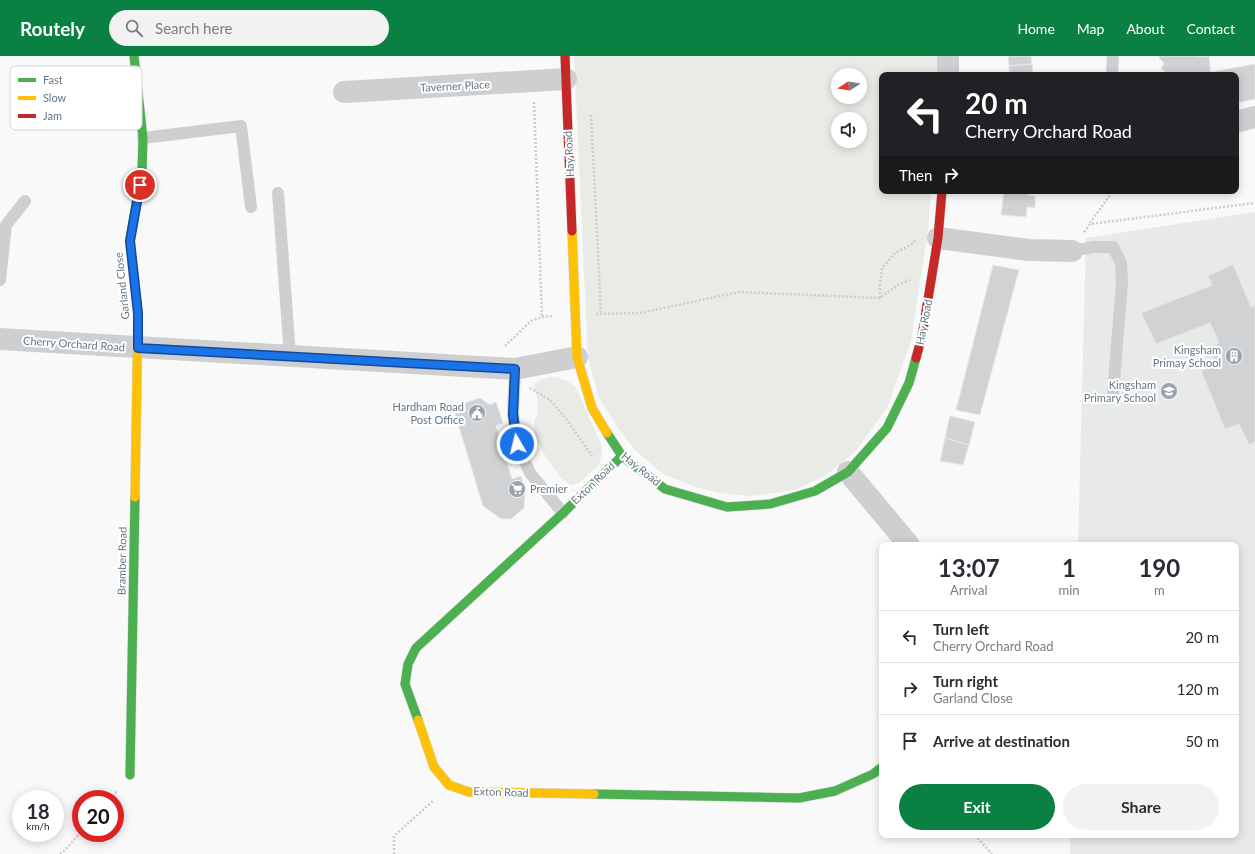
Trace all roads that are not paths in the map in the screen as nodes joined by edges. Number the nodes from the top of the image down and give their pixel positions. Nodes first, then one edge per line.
1 (134, 56) edge
2 (565, 56) edge
3 (948, 56) edge
4 (1113, 56) edge
5 (135, 66) edge
6 (948, 72) edge
7 (1112, 72) edge
8 (566, 79) junction
9 (344, 92) dead end
10 (1255, 117) edge
11 (1239, 121) edge
12 (142, 129) edge
13 (143, 138) junction
14 (278, 193) dead end
15 (942, 194) edge
16 (25, 201) dead end
17 (251, 207) dead end
18 (938, 238) junction
19 (1072, 251) joint
20 (0, 280) edge
21 (0, 339) edge
22 (138, 348) junction
23 (290, 356) junction
24 (577, 357) junction
25 (508, 374) junction
26 (1113, 394) dead end
27 (622, 456) junction
28 (848, 472) junction
29 (563, 513) junction
30 (906, 542) edge
31 (879, 769) edge
32 (130, 775) dead end

1 - 5 street, Garland Close
2 - 8 street, Hay Road
3 - 6 street
4 - 7 lane
8 - 9 street, Taverner Place
8 - 24 street, Hay Road
10 - 11 street
12 - 13 street, Garland Close
13 - 17 lane
13 - 22 street, Garland Close
14 - 23 lane
15 - 18 street, Hay Road
16 - 20 lane
18 - 19 street
18 - 28 street, Hay Road
19 - 26 lane
21 - 22 street, Cherry Orchard Road
22 - 23 street, Cherry Orchard Road
22 - 32 street, Bramber Road
23 - 25 street, Cherry Orchard Road
24 - 25 street, Cherry Orchard Road
24 - 27 street, Hay Road
25 - 29 lane
27 - 28 street, Hay Road
27 - 29 street, Exton Road
28 - 30 street
29 - 31 street, Exton Road

